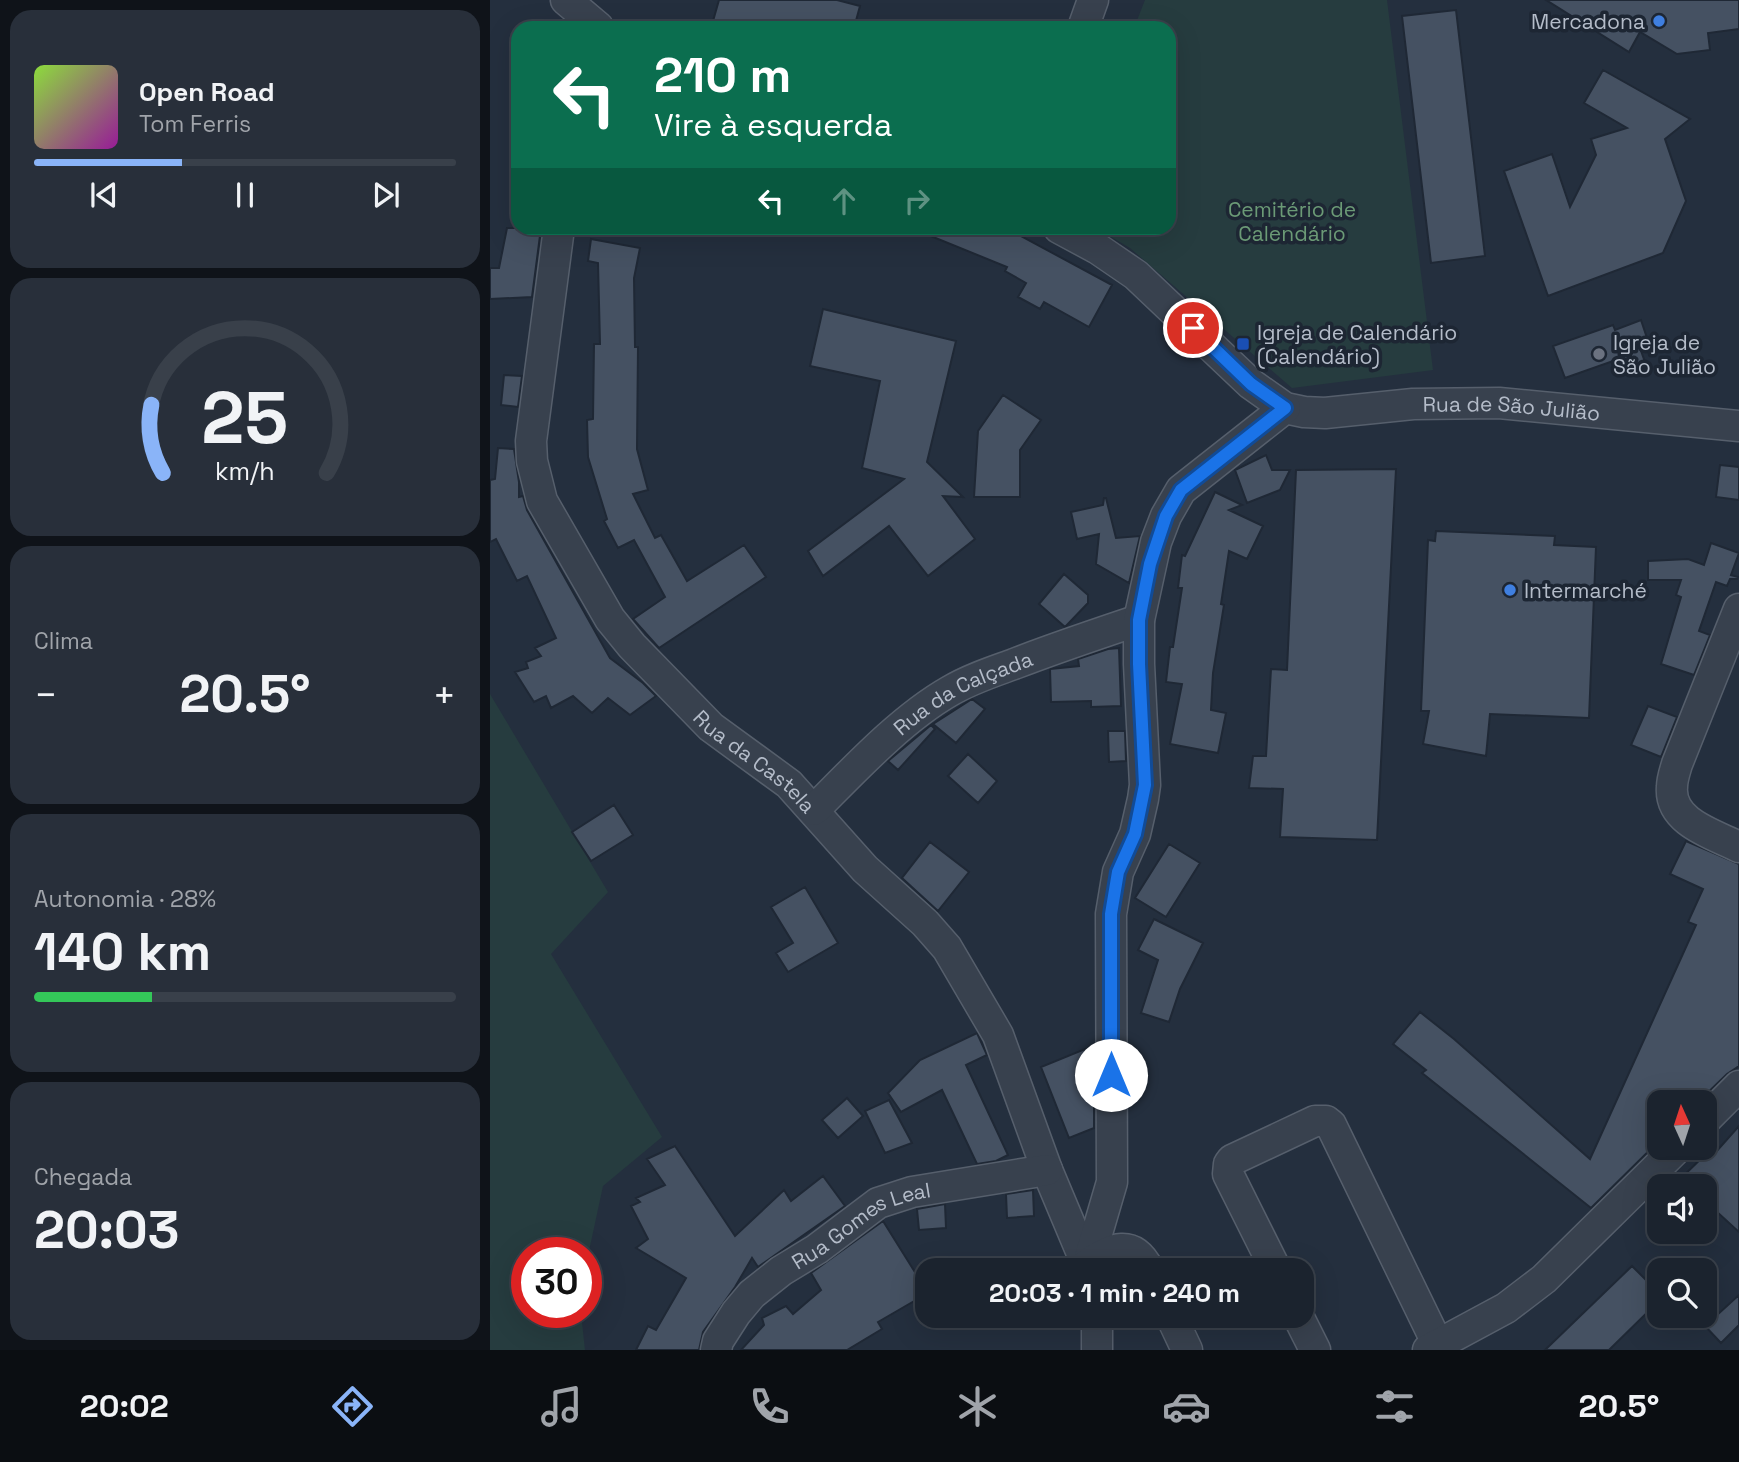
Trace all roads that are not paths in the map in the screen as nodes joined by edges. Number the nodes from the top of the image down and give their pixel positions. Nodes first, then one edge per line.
1 (566, 0) edge
2 (1093, 0) edge
3 (597, 18) edge
4 (1086, 21) edge
5 (558, 235) edge
6 (1072, 235) edge
7 (1285, 408) junction
8 (1739, 426) edge
9 (1739, 609) edge
10 (1139, 620) junction
11 (814, 810) junction
12 (1739, 847) edge
13 (1739, 1086) edge
14 (1717, 1108) edge
15 (1665, 1160) edge
16 (1047, 1170) junction
17 (1085, 1258) edge
18 (1091, 1258) edge
19 (1102, 1258) edge
20 (1141, 1258) edge
21 (1270, 1258) edge
22 (1097, 1328) edge
23 (1177, 1328) edge
24 (1304, 1328) edge
25 (1433, 1348) edge
26 (716, 1350) edge
27 (1097, 1350) edge
28 (1187, 1350) edge
29 (1314, 1350) edge

1 - 3 street
2 - 4 street
5 - 11 street, Rua da Castela
6 - 7 street
7 - 8 street, Rua de São Julião
7 - 10 street
9 - 12 street
10 - 11 street, Rua da Calçada
10 - 18 street
11 - 16 street, Rua da Castela
13 - 14 street
15 - 25 street
16 - 17 street, Rua da Castela
16 - 26 street, Rua Gomes Leal
19 - 20 street
21 - 25 street
22 - 27 street
23 - 28 street
24 - 29 street

